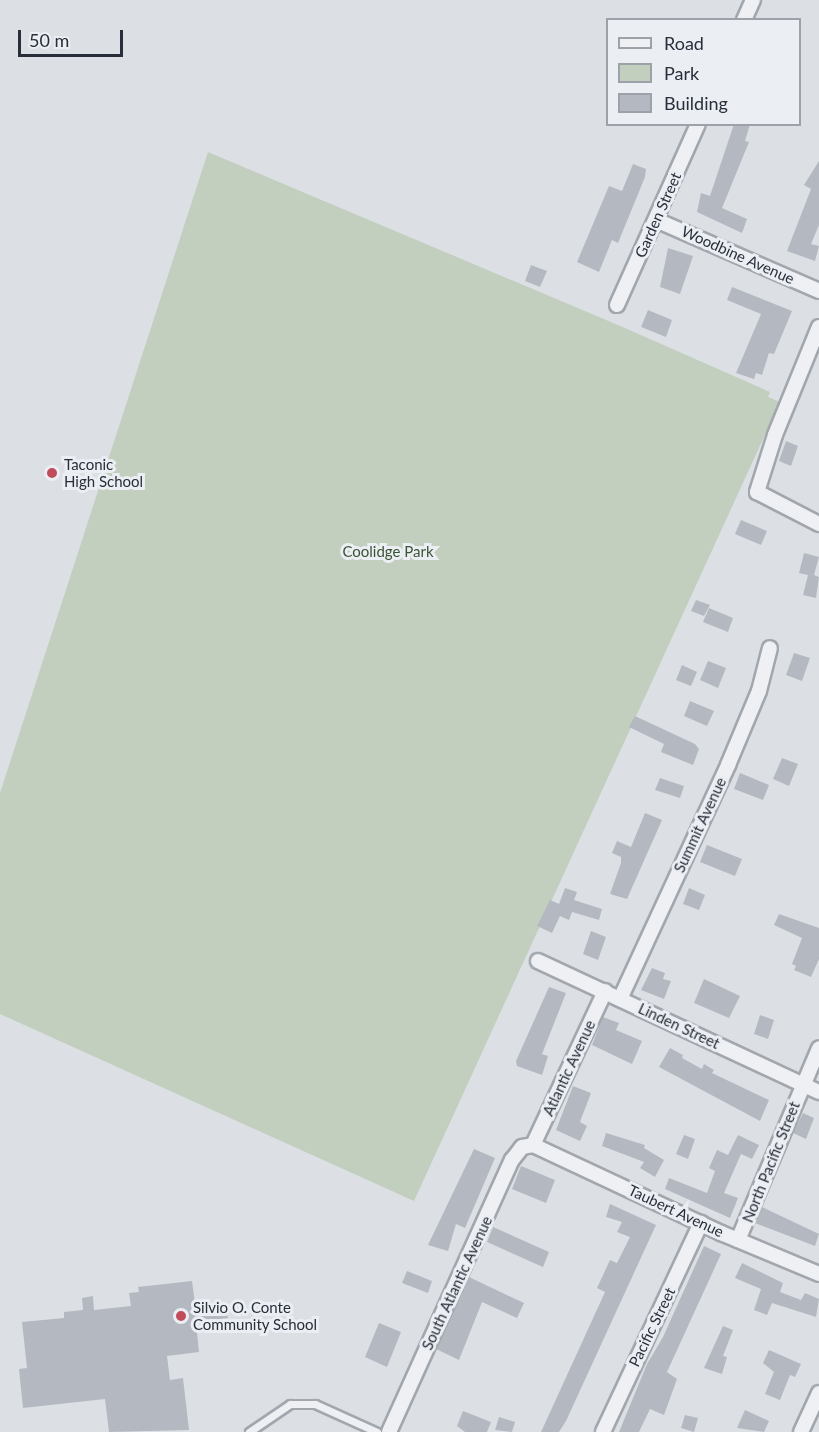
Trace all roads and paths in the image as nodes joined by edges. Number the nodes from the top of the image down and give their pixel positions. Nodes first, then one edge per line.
1 (753, 0) edge
2 (745, 18) edge
3 (697, 126) edge
4 (656, 219) junction
5 (819, 291) edge
6 (616, 305) dead end
7 (819, 327) edge
8 (819, 524) edge
9 (770, 648) dead end
10 (538, 961) dead end
11 (605, 991) junction
12 (621, 999) junction
13 (819, 1048) edge
14 (803, 1084) junction
15 (819, 1092) edge
16 (534, 1145) junction
17 (701, 1223) junction
18 (738, 1240) junction
19 (819, 1274) edge
20 (819, 1393) edge
21 (249, 1432) edge
22 (377, 1432) edge
23 (389, 1432) edge
24 (603, 1432) edge
25 (801, 1432) edge

1 - 2 street
3 - 4 street, Garden Street
4 - 5 street, Woodbine Avenue
4 - 6 street, Garden Street
7 - 8 street
9 - 12 street, Summit Avenue
10 - 11 street, Linden Street
11 - 12 street, Linden Street
11 - 16 street, Atlantic Avenue
12 - 14 street, Linden Street
13 - 14 street, North Pacific Street
14 - 15 street, Linden Street
14 - 18 street, North Pacific Street
16 - 17 street, Taubert Avenue
16 - 23 street, South Atlantic Avenue
17 - 18 street, Taubert Avenue
17 - 24 street, Pacific Street
18 - 19 street, Taubert Avenue
20 - 25 street
21 - 22 lane

